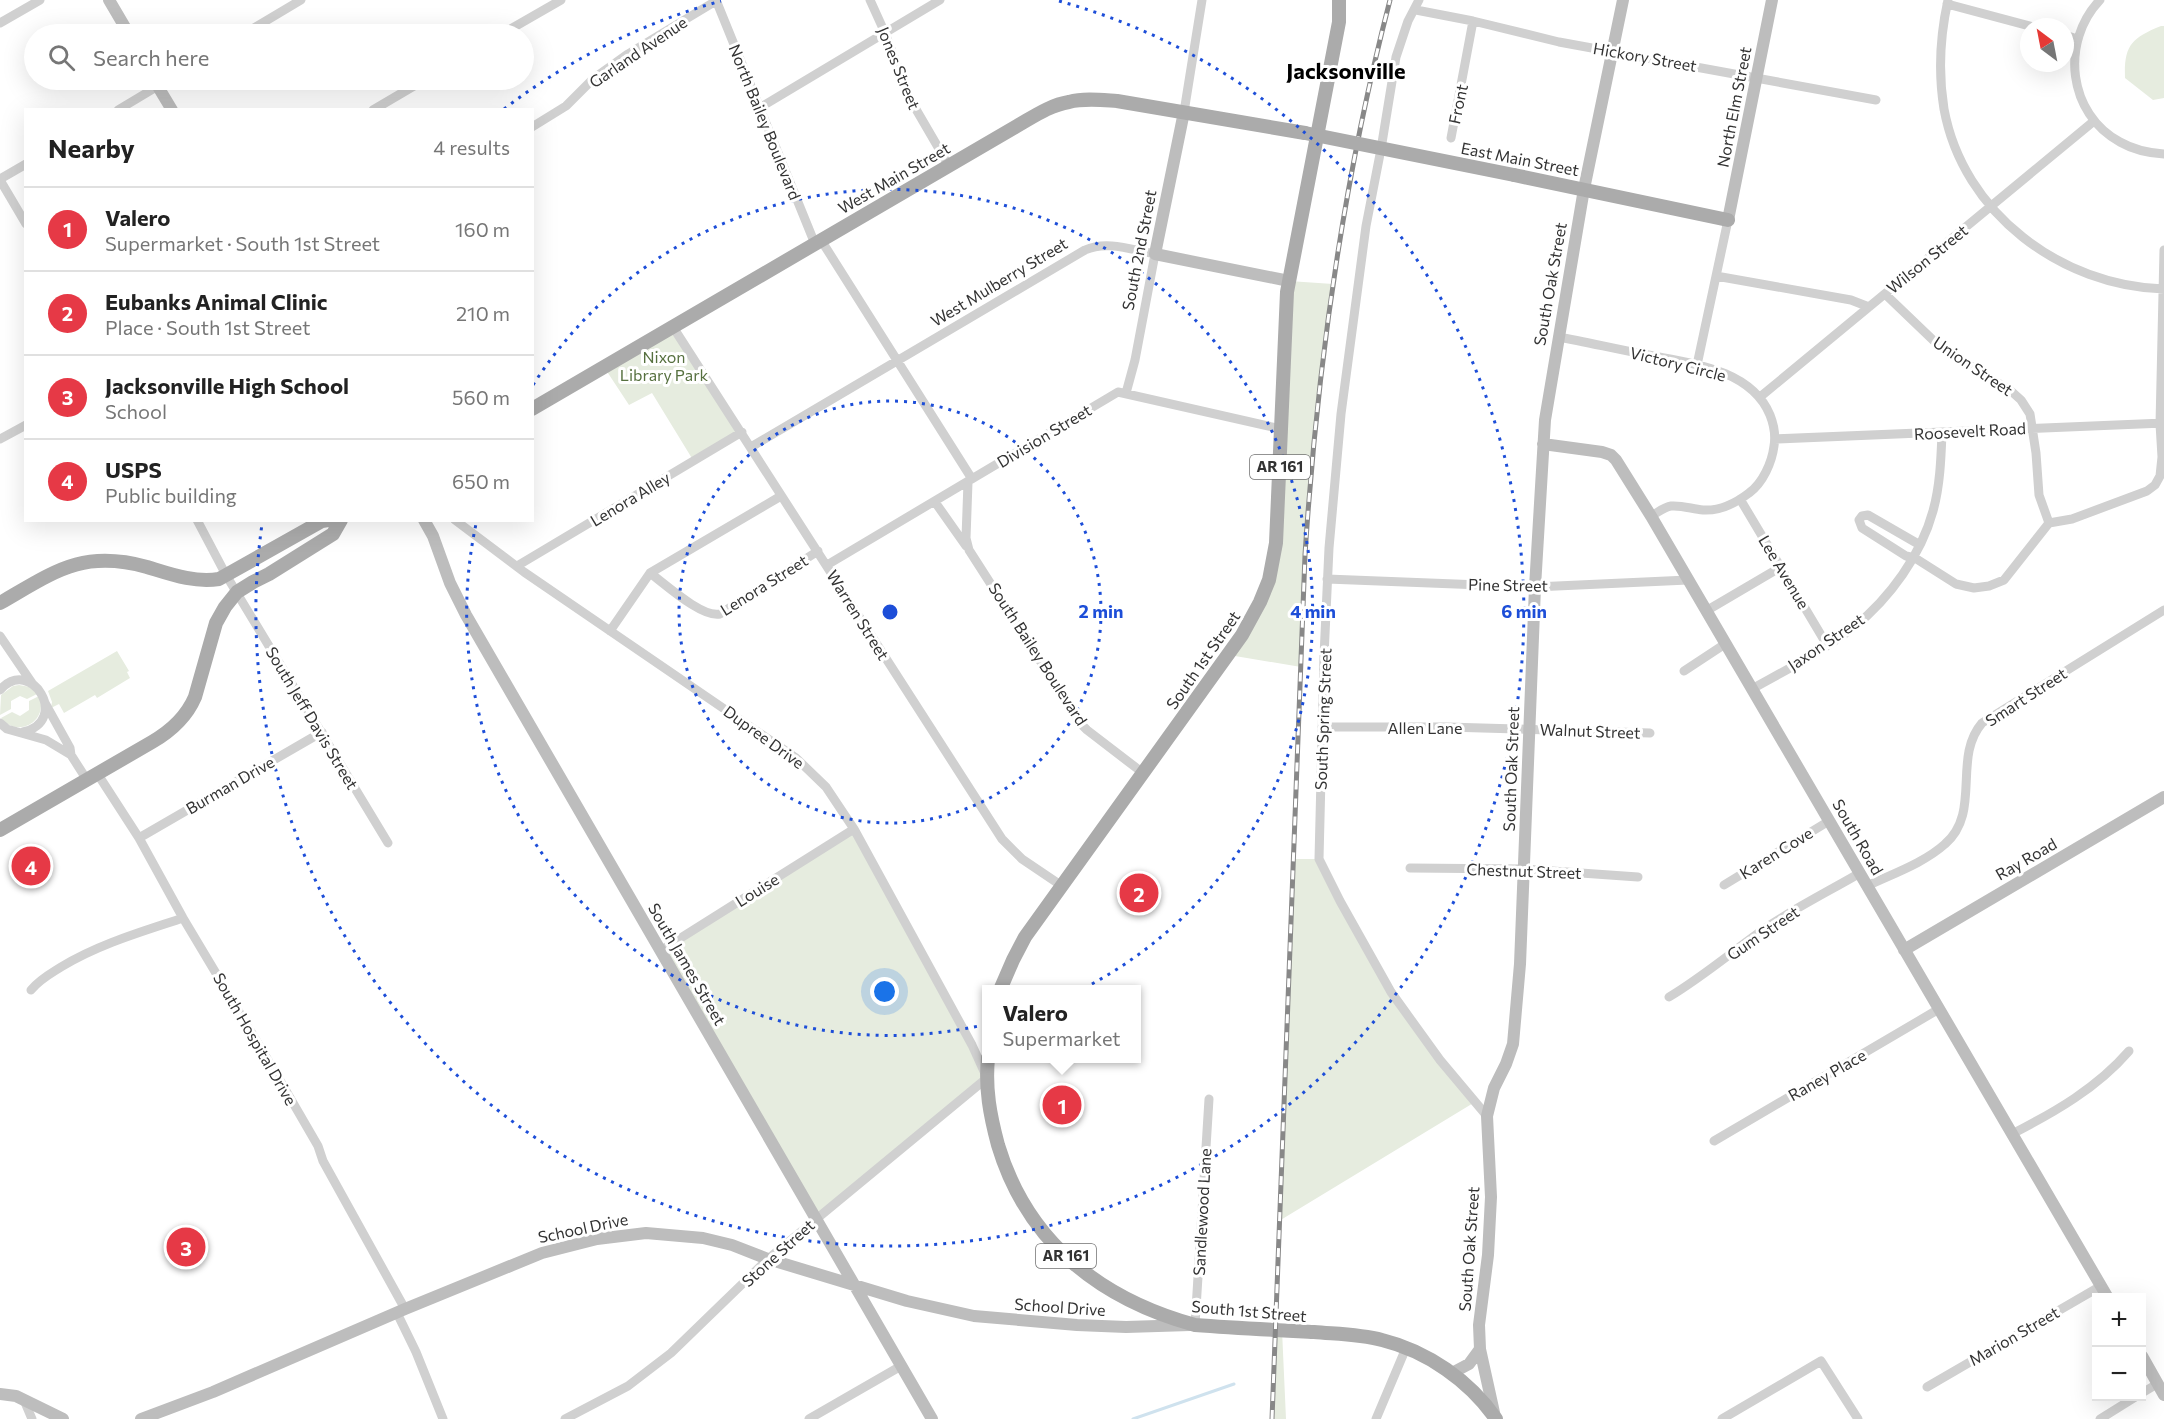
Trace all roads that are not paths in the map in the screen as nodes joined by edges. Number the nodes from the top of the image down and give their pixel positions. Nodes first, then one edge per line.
1 (39, 0) edge
2 (109, 0) edge
3 (301, 0) edge
4 (561, 0) edge
5 (870, 0) edge
6 (940, 0) edge
7 (1202, 0) edge
8 (1339, 0) edge
9 (1623, 0) edge
10 (1772, 0) edge
11 (2100, 0) edge
12 (716, 1) edge
13 (1947, 2) edge
14 (1417, 5) edge
15 (1473, 21) junction
16 (0, 23) edge
17 (2020, 23) edge
18 (123, 24) edge
19 (261, 24) edge
20 (519, 24) edge
21 (885, 33) junction
22 (2074, 38) edge
23 (2077, 39) junction
24 (1613, 52) junction
25 (1756, 76) junction
26 (148, 90) edge
27 (163, 90) edge
28 (407, 90) edge
29 (1876, 100) dead end
30 (761, 107) junction
31 (121, 108) edge
32 (171, 108) edge
33 (376, 108) edge
34 (1184, 112) junction
35 (2094, 121) junction
36 (534, 126) edge
37 (1305, 133) joint
38 (1451, 138) dead end
39 (2164, 154) edge
40 (24, 165) edge
41 (949, 166) junction
42 (0, 179) edge
43 (1584, 189) junction
44 (1991, 207) junction
45 (1728, 220) junction
46 (24, 221) edge
47 (818, 242) junction
48 (2164, 250) edge
49 (1155, 254) junction
50 (1716, 276) junction
51 (1289, 281) junction
52 (2164, 289) edge
53 (1886, 294) junction
54 (1869, 307) junction
55 (673, 327) junction
56 (1558, 337) junction
57 (897, 362) junction
58 (1697, 365) junction
59 (1126, 393) junction
60 (1760, 397) junction
61 (534, 408) edge
62 (2162, 424) edge
63 (24, 426) edge
64 (2032, 428) junction
65 (1281, 429) junction
66 (742, 432) junction
67 (1942, 433) junction
68 (0, 439) edge
69 (1775, 439) junction
70 (1543, 444) junction
71 (751, 447) junction
72 (970, 480) junction
73 (781, 496) junction
74 (1740, 499) junction
75 (935, 502) junction
76 (1651, 516) junction
77 (198, 522) edge
78 (323, 522) edge
79 (340, 522) edge
80 (425, 522) edge
81 (458, 522) edge
82 (2049, 523) junction
83 (1920, 545) junction
84 (969, 550) junction
85 (818, 551) junction
86 (1912, 557) junction
87 (827, 565) junction
88 (517, 566) junction
89 (1781, 567) junction
90 (650, 573) junction
91 (226, 575) junction
92 (1328, 579) junction
93 (1688, 580) junction
94 (1535, 587) junction
95 (237, 592) junction
96 (0, 603) edge
97 (2164, 610) edge
98 (1706, 611) junction
99 (610, 631) junction
100 (0, 636) edge
101 (1725, 644) junction
102 (1827, 645) junction
103 (0, 650) edge
104 (1684, 671) dead end
105 (32, 683) junction
106 (1752, 688) junction
107 (0, 690) edge
108 (45, 702) junction
109 (0, 723) edge
110 (1322, 727) junction
111 (1529, 729) junction
112 (23, 732) junction
113 (322, 732) junction
114 (1650, 733) dead end
115 (71, 755) junction
116 (1143, 773) junction
117 (92, 776) junction
118 (2164, 797) edge
119 (1829, 821) junction
120 (854, 829) junction
121 (0, 830) edge
122 (139, 838) junction
123 (388, 843) dead end
124 (1410, 868) dead end
125 (1523, 869) junction
126 (1860, 873) junction
127 (1638, 877) dead end
128 (1724, 885) dead end
129 (1062, 886) junction
130 (1867, 886) junction
131 (183, 918) junction
132 (1904, 950) junction
133 (660, 951) junction
134 (1002, 985) edge
135 (32, 990) dead end
136 (1669, 997) dead end
137 (1939, 1009) junction
138 (2129, 1051) dead end
139 (988, 1063) edge
140 (987, 1078) junction
141 (1209, 1099) dead end
142 (1486, 1116) junction
143 (2012, 1134) junction
144 (1714, 1141) dead end
145 (815, 1219) junction
146 (768, 1259) junction
147 (854, 1285) junction
148 (2101, 1286) junction
149 (2105, 1293) edge
150 (401, 1311) junction
151 (1195, 1325) junction
152 (1406, 1347) junction
153 (1480, 1349) junction
154 (2146, 1363) edge
155 (901, 1366) junction
156 (1452, 1373) junction
157 (1927, 1387) dead end
158 (2162, 1389) edge
159 (2146, 1393) edge
160 (0, 1394) edge
161 (24, 1400) junction
162 (2129, 1401) edge
163 (1496, 1418) edge
164 (1856, 1418) edge
165 (32, 1419) edge
166 (63, 1419) edge
167 (141, 1419) edge
168 (443, 1419) edge
169 (565, 1419) edge
170 (809, 1419) edge
171 (932, 1419) edge
172 (1376, 1419) edge
173 (1722, 1419) edge
174 (2100, 1419) edge

1 - 16 street
2 - 18 street
3 - 19 street
4 - 20 street
5 - 21 street, Jones Street
6 - 21 street
7 - 34 street
8 - 51 main road, South 1st Street / AR 161
9 - 24 street, South Oak Street
10 - 25 street, North Elm Street
11 - 23 street
12 - 30 street, North Bailey Boulevard
12 - 36 street, Garland Avenue
13 - 17 street
13 - 44 street
14 - 15 street, Hickory Street
14 - 92 street, South Spring Street
15 - 24 street, Hickory Street
15 - 38 street, Front
21 - 30 street
21 - 41 street, Jones Street
22 - 23 street
23 - 35 street
24 - 25 street, Hickory Street
24 - 43 street, South Oak Street
25 - 29 street, Hickory Street
25 - 45 street, North Elm Street
26 - 31 street
27 - 32 street
28 - 33 street
30 - 47 street, North Bailey Boulevard
34 - 37 main road, West Main Street
34 - 41 main road, West Main Street
34 - 49 street, South 2nd Street
35 - 39 street
35 - 44 street, Wilson Street
37 - 43 main road, East Main Street, bridge
40 - 42 street
41 - 47 main road, West Main Street
42 - 46 street
43 - 45 main road, East Main Street
43 - 56 street, South Oak Street
44 - 52 street
44 - 53 street, Wilson Street
45 - 50 street
47 - 55 main road, West Main Street
47 - 57 street
48 - 52 street
49 - 51 street, West Mulberry Street
49 - 57 street, West Mulberry Street
49 - 59 street, South 2nd Street
50 - 54 street
50 - 58 street
51 - 65 main road, South 1st Street / AR 161
52 - 62 street
53 - 54 street, Wilson Street
53 - 64 street, Union Street
54 - 60 street, Wilson Street
55 - 61 main road, West Main Street
55 - 66 street, Warren Street
56 - 58 street, Victory Circle
56 - 70 street, South Oak Street
57 - 71 street, West Mulberry Street
57 - 72 street
58 - 60 street, Victory Circle
59 - 65 street
59 - 72 street, Division Street
60 - 69 street, Victory Circle
62 - 64 street, Roosevelt Road
62 - 82 street
63 - 68 street
64 - 67 street, Roosevelt Road
64 - 82 street, Union Street
65 - 116 main road, South 1st Street / AR 161
66 - 71 street, Warren Street
66 - 88 street, Lenora Alley
67 - 69 street, Roosevelt Road
67 - 83 street, Jaxon Street
69 - 74 street
70 - 76 street, South Road
70 - 94 street, South Oak Street
71 - 73 street, Warren Street
72 - 75 street, Division Street
72 - 84 street, South Bailey Boulevard
73 - 85 street, Warren Street
73 - 90 street
74 - 76 street
74 - 89 street, Lee Avenue
75 - 84 street, South Bailey Boulevard
75 - 87 street, Division Street
76 - 93 street, South Road
77 - 91 street, South Jeff Davis Street
78 - 91 main road
79 - 95 main road
80 - 133 street, South James Street
81 - 88 street, Dupree Drive
82 - 86 street
83 - 86 street, Jaxon Street
83 - 86 street
84 - 116 street, South Bailey Boulevard
85 - 87 street, Warren Street
85 - 90 street, Lenora Street
86 - 102 street, Jaxon Street
87 - 129 street, Warren Street
88 - 99 street, Dupree Drive
89 - 98 street
89 - 102 street, Lee Avenue
90 - 99 street
91 - 95 street, South Jeff Davis Street
91 - 96 main road
92 - 94 street, Pine Street
92 - 110 street, South Spring Street
93 - 94 street, Pine Street
93 - 98 street, South Road
94 - 111 street, South Oak Street
95 - 113 street, South Jeff Davis Street
95 - 117 main road
97 - 130 street, Smart Street
98 - 101 street, South Road
99 - 120 street, Dupree Drive
100 - 103 street
100 - 105 street, South Hospital Drive
101 - 104 street
101 - 106 street, South Road
102 - 106 street, Jaxon Street
105 - 107 street
105 - 108 street, South Hospital Drive
106 - 119 street, South Road
108 - 112 street
108 - 115 street, South Hospital Drive
109 - 112 street
110 - 111 street, Allen Lane
110 - 142 street, South Spring Street
111 - 114 street, Walnut Street
111 - 125 street, South Oak Street
112 - 115 street
113 - 122 street, Burman Drive
113 - 123 street, South Jeff Davis Street
115 - 117 street, South Hospital Drive
116 - 129 main road, South 1st Street / AR 161
117 - 121 main road
117 - 122 street, South Hospital Drive
118 - 132 street, Ray Road
119 - 126 street, South Road
119 - 128 street, Karen Cove
120 - 133 street, Louise
120 - 140 street, Dupree Drive
122 - 131 street, South Hospital Drive
124 - 125 street, Chestnut Street
125 - 127 street, Chestnut Street
125 - 142 street, South Oak Street
126 - 130 street, South Road
126 - 136 street, Gum Street
129 - 134 main road, South 1st Street / AR 161
130 - 132 street, South Road
131 - 135 street
131 - 150 street, South Hospital Drive
132 - 137 street, South Road
133 - 145 street, South James Street
137 - 143 street, South Road
137 - 144 street, Raney Place
138 - 143 street
139 - 140 main road, South 1st Street / AR 161
140 - 145 street, Stone Street
140 - 151 main road, South 1st Street / AR 161
141 - 151 street, Sandlewood Lane
142 - 153 street, South Oak Street
143 - 148 street, South Road
145 - 146 street, Stone Street
145 - 147 street, South James Street
146 - 147 street, School Drive
146 - 150 street, School Drive
146 - 169 street, Stone Street
147 - 151 street, School Drive
147 - 155 street, South James Street
148 - 149 street, South Road
148 - 157 street, Marion Street
150 - 167 street, School Drive
150 - 168 street, South Hospital Drive
151 - 152 main road, South 1st Street / AR 161
152 - 156 main road, South 1st Street / AR 161
152 - 172 street
153 - 156 street
153 - 163 street, South Oak Street
154 - 158 street
155 - 170 street
155 - 171 street, South James Street
156 - 163 main road, South 1st Street / AR 161
158 - 159 street
160 - 161 street
161 - 165 street
161 - 166 street
162 - 174 street
164 - 173 street

